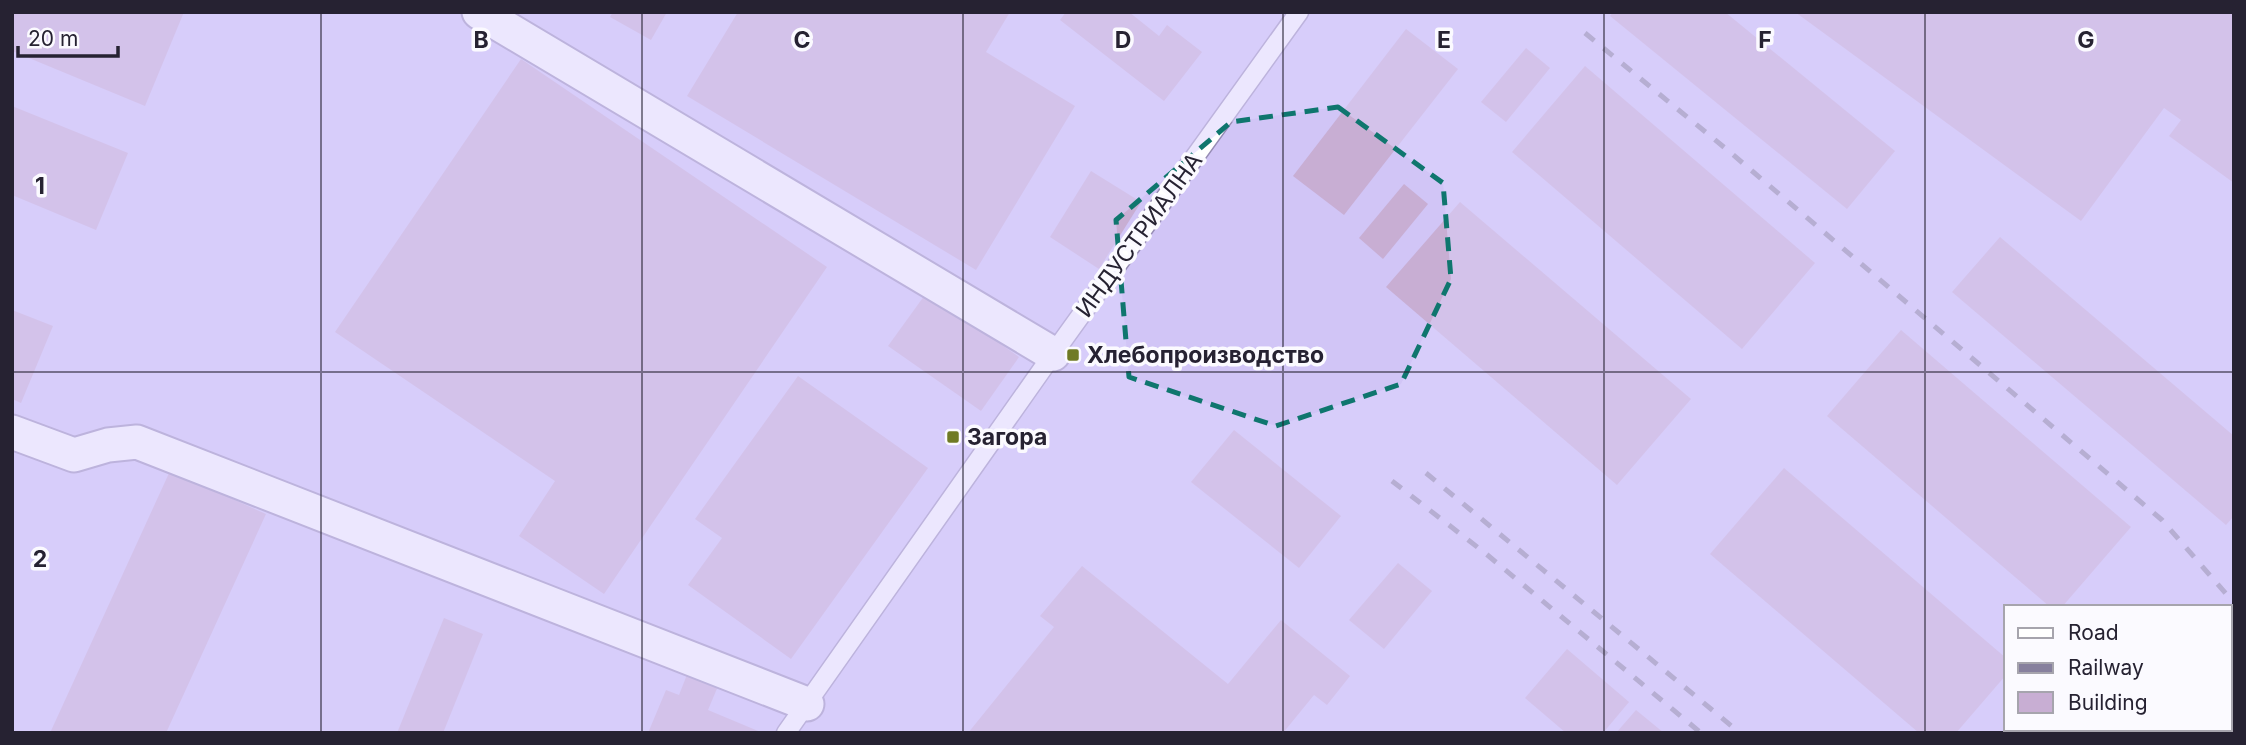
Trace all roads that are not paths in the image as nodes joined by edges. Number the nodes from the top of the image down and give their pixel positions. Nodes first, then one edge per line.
1 (479, 12) edge
2 (1299, 12) edge
3 (1053, 354) junction
4 (12, 432) edge
5 (807, 704) junction
6 (786, 733) edge

1 - 3 street
2 - 3 lane, ИНДУСТРИАЛНА
3 - 5 lane, ИНДУСТРИАЛНА
4 - 5 street
5 - 6 lane, ИНДУСТРИАЛНА

